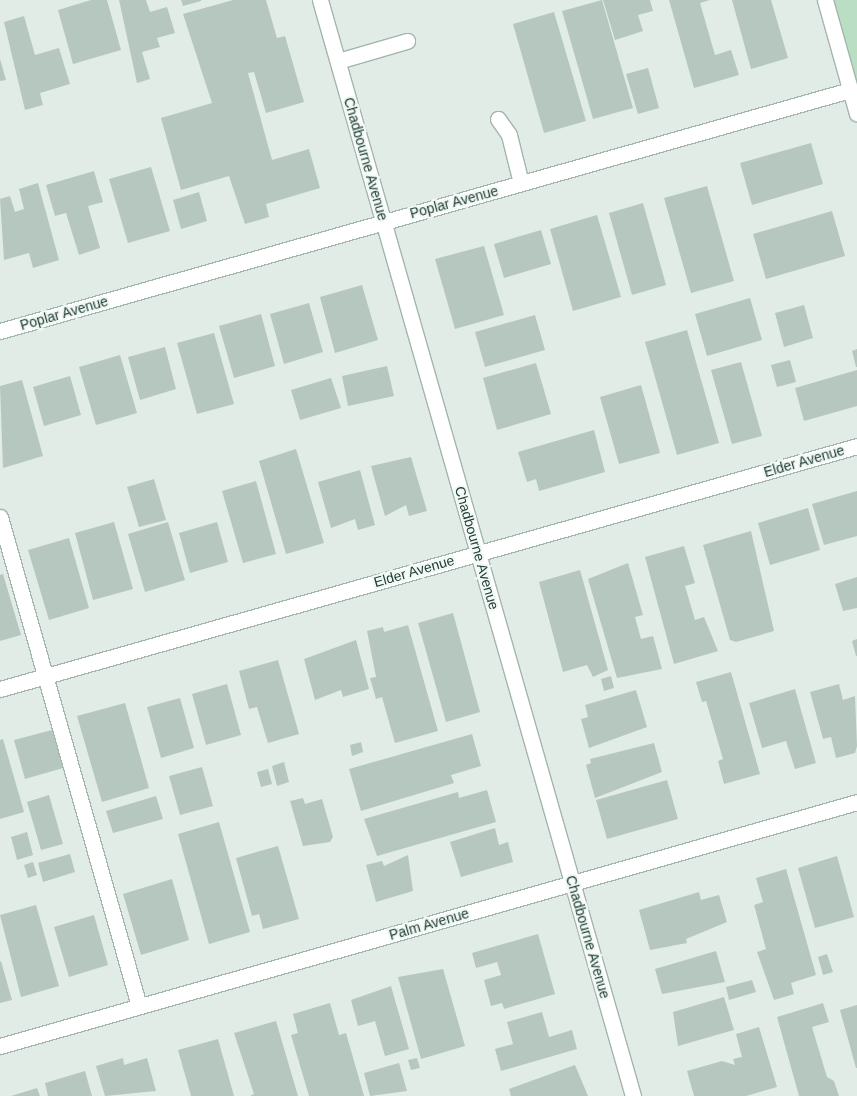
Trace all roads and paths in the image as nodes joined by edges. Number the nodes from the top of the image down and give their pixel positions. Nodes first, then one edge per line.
1 (320, 0) edge
2 (825, 0) edge
3 (407, 41) dead end
4 (338, 61) junction
5 (850, 90) junction
6 (857, 114) edge
7 (498, 119) dead end
8 (520, 183) junction
9 (384, 222) junction
10 (0, 331) edge
11 (857, 446) edge
12 (0, 517) edge
13 (478, 553) junction
14 (45, 676) junction
15 (0, 689) edge
16 (857, 802) edge
17 (572, 883) junction
18 (139, 1006) junction
19 (0, 1046) edge
20 (633, 1096) edge

1 - 4 street, Chadbourne Avenue
2 - 5 street
3 - 4 street
4 - 9 street, Chadbourne Avenue
5 - 6 street
5 - 8 street, Poplar Avenue
7 - 8 street
8 - 9 street, Poplar Avenue
9 - 10 street, Poplar Avenue
9 - 13 street, Chadbourne Avenue
11 - 13 street, Elder Avenue
12 - 14 street
13 - 14 street, Elder Avenue
13 - 17 street, Chadbourne Avenue
14 - 15 street, Elder Avenue
14 - 18 street
16 - 17 street, Palm Avenue
17 - 18 street, Palm Avenue
17 - 20 street, Chadbourne Avenue
18 - 19 street, Palm Avenue

